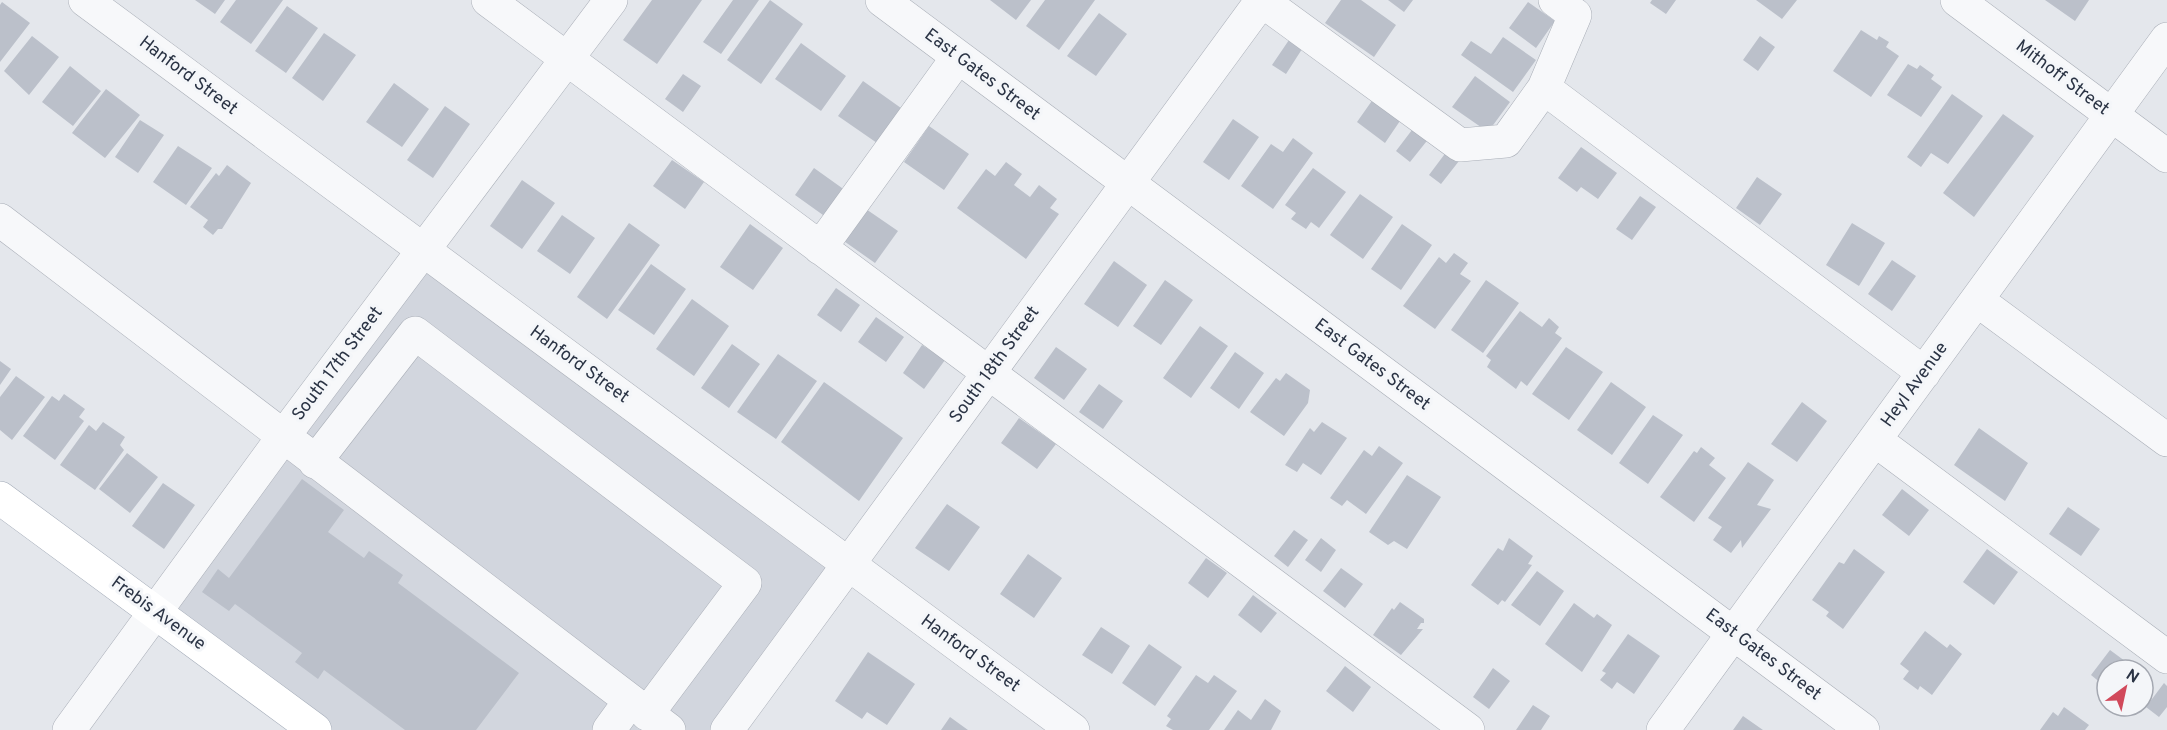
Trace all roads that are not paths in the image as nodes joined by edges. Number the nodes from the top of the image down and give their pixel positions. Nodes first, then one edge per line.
1 (85, 0) edge
2 (488, 0) edge
3 (610, 0) edge
4 (882, 0) edge
5 (1262, 0) edge
6 (1555, 0) edge
7 (1957, 0) edge
8 (2167, 39) edge
9 (958, 57) junction
10 (567, 59) junction
11 (1544, 88) junction
12 (2112, 115) junction
13 (2167, 156) edge
14 (1127, 184) junction
15 (0, 220) edge
16 (820, 248) junction
17 (424, 251) junction
18 (1977, 300) junction
19 (1924, 373) junction
20 (988, 374) junction
21 (283, 437) junction
22 (1875, 440) junction
23 (2167, 440) edge
24 (315, 462) junction
25 (0, 498) edge
26 (849, 564) junction
27 (154, 612) junction
28 (1734, 633) junction
29 (2167, 657) edge
30 (648, 715) edge
31 (69, 730) edge
32 (315, 730) edge
33 (609, 730) edge
34 (727, 730) edge
35 (1073, 730) edge
36 (1468, 730) edge
37 (1663, 730) edge
38 (1863, 730) edge

1 - 17 street, Hanford Street
2 - 10 street
3 - 10 street, South 17th Street
4 - 9 street, East Gates Street
5 - 11 street
5 - 14 street, South 18th Street
6 - 11 street
7 - 12 street, Mithoff Street
8 - 12 street, Heyl Avenue
9 - 14 street, East Gates Street
9 - 16 street
10 - 16 street
10 - 17 street, South 17th Street
11 - 19 street
12 - 13 street, Mithoff Street
12 - 18 street, Heyl Avenue
14 - 20 street, South 18th Street
14 - 28 street, East Gates Street
15 - 21 street
16 - 20 street
17 - 21 street, South 17th Street
17 - 26 street, Hanford Street
18 - 19 street, Heyl Avenue
18 - 23 street
19 - 22 street, Heyl Avenue
20 - 26 street, South 18th Street
20 - 36 street
21 - 24 street
21 - 27 street, South 17th Street
22 - 28 street, Heyl Avenue
22 - 29 street
24 - 30 street
24 - 30 street
25 - 27 main road, Frebis Avenue
26 - 34 street, South 18th Street
26 - 35 street, Hanford Street
27 - 31 street, South 17th Street
27 - 32 main road, Frebis Avenue
28 - 37 street, Heyl Avenue
28 - 38 street, East Gates Street
30 - 33 street

